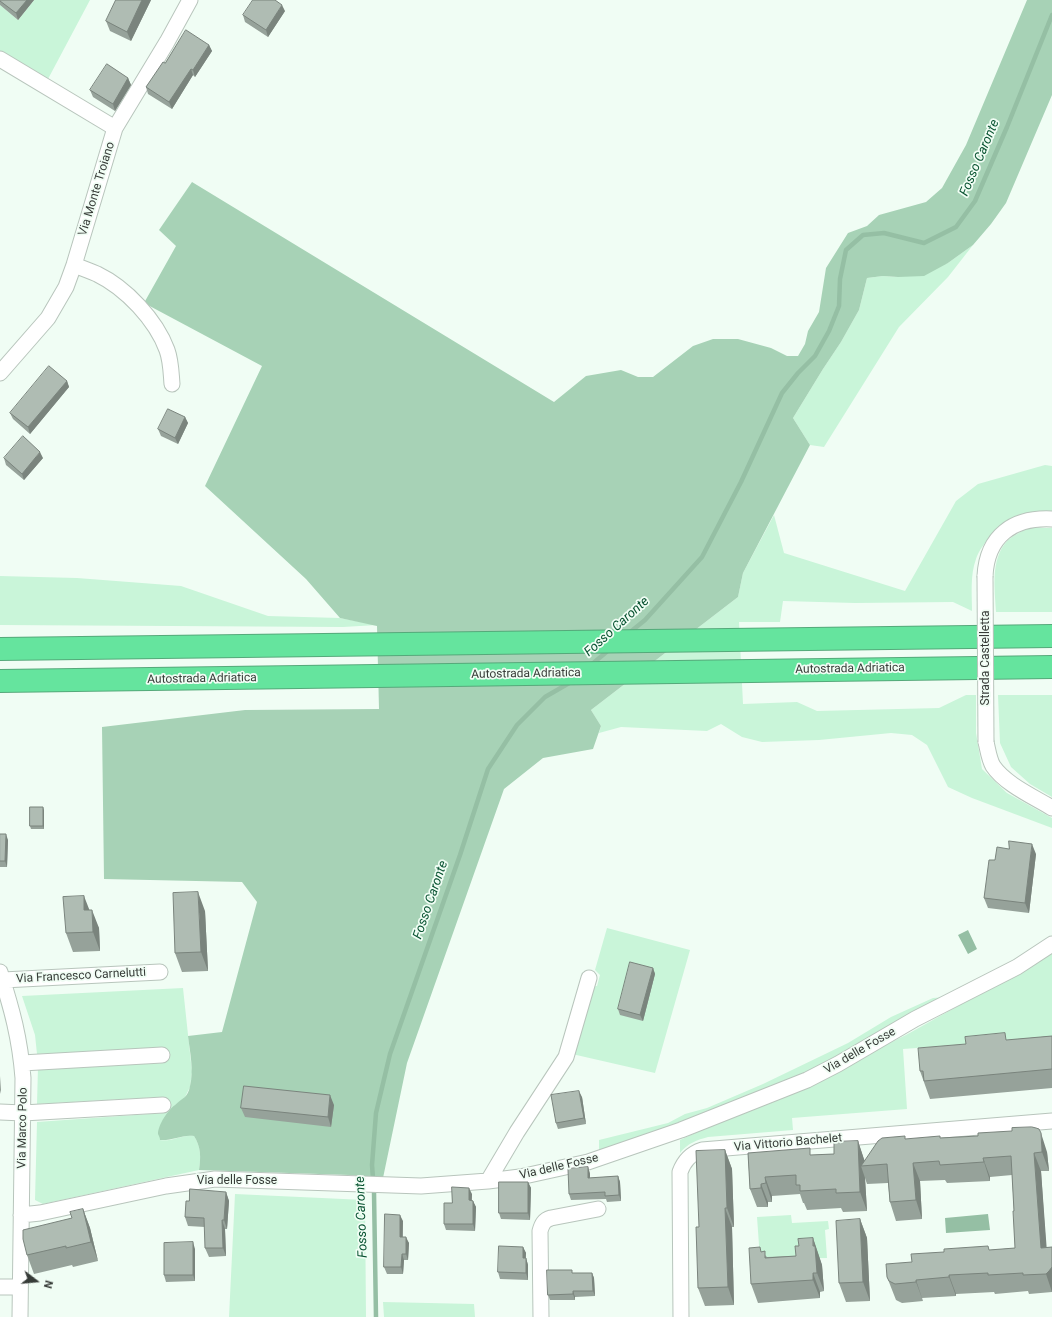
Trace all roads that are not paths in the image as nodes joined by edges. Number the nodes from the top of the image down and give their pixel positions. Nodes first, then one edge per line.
1 (190, 0) edge
2 (0, 59) edge
3 (115, 128) junction
4 (74, 265) junction
5 (0, 373) edge
6 (172, 384) dead end
7 (1052, 519) edge
8 (1052, 636) edge
9 (0, 649) edge
10 (1052, 667) edge
11 (0, 681) edge
12 (1052, 808) edge
13 (1052, 944) edge
14 (160, 972) dead end
15 (1, 976) edge
16 (589, 978) dead end
17 (162, 1056) dead end
18 (22, 1063) junction
19 (163, 1105) dead end
20 (0, 1112) edge
21 (23, 1113) junction
22 (1052, 1121) edge
23 (488, 1181) junction
24 (598, 1209) dead end
25 (21, 1215) junction
26 (0, 1287) edge
27 (20, 1287) junction
28 (20, 1317) edge
29 (541, 1317) edge
30 (681, 1317) edge

1 - 3 street, Via Monte Troiano
2 - 3 street
3 - 4 street, Via Monte Troiano
4 - 5 street, Via Monte Troiano
4 - 6 street
7 - 12 street, Strada Castelletta, bridge
8 - 9 highway
10 - 11 highway, Autostrada Adriatica
13 - 23 street, Via delle Fosse
14 - 15 street, Via Francesco Carnelutti
15 - 18 street, Via Marco Polo
16 - 23 street
17 - 18 street
18 - 21 street, Via Marco Polo
19 - 21 street
20 - 21 street
21 - 25 street, Via Marco Polo
22 - 30 street, Via Vittorio Bachelet
23 - 25 street, Via delle Fosse
24 - 29 street
25 - 27 street, Via Marco Polo
26 - 27 street
27 - 28 street, Via Marco Polo

